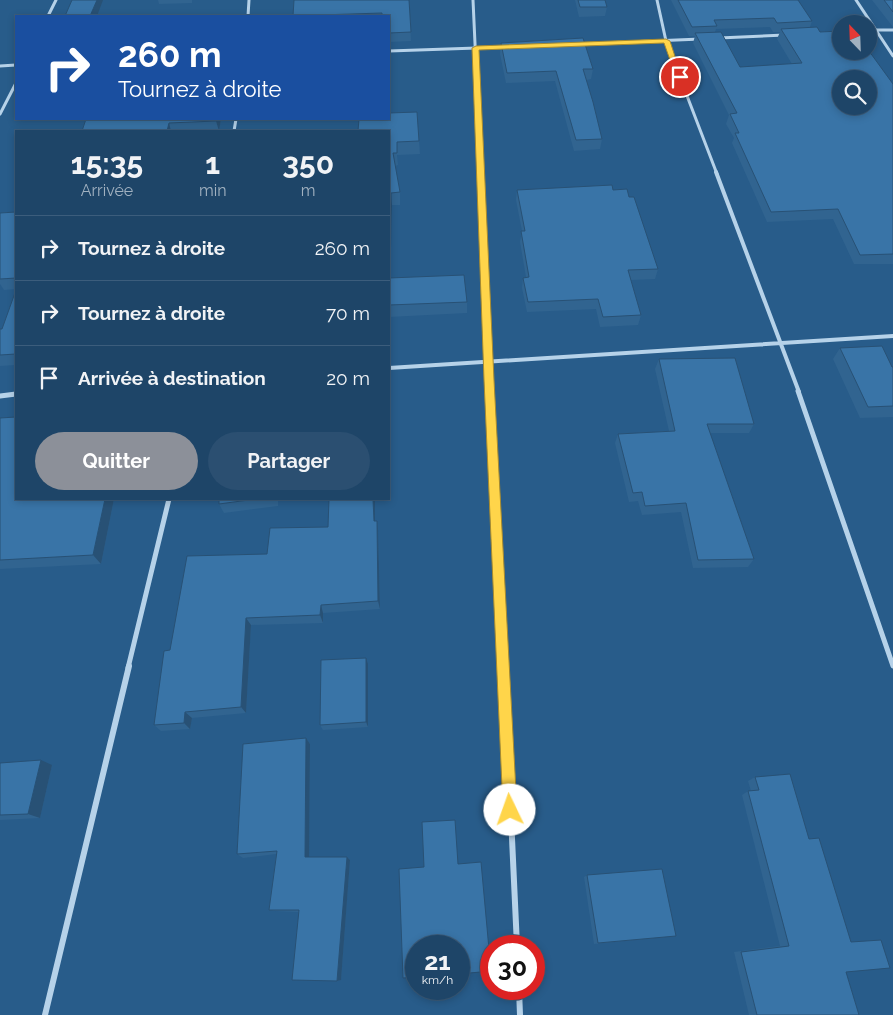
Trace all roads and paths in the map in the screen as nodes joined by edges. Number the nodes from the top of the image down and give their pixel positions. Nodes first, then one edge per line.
1 (56, 0) edge
2 (249, 0) edge
3 (472, 0) edge
4 (657, 0) edge
5 (856, 0) edge
6 (48, 15) edge
7 (248, 15) edge
8 (866, 15) edge
9 (878, 30) edge
10 (893, 30) edge
11 (878, 33) edge
12 (793, 34) edge
13 (715, 38) edge
14 (705, 39) edge
15 (666, 41) junction
16 (571, 44) edge
17 (514, 47) edge
18 (476, 48) junction
19 (390, 51) edge
20 (893, 56) edge
21 (15, 65) edge
22 (0, 66) edge
23 (15, 84) edge
24 (0, 114) edge
25 (893, 336) edge
26 (782, 344) junction
27 (488, 361) junction
28 (390, 368) edge
29 (15, 394) edge
30 (0, 396) edge
31 (169, 500) edge
32 (893, 666) edge
33 (516, 935) edge
34 (519, 1000) edge
35 (45, 1015) edge
36 (520, 1015) edge

1 - 6 street
2 - 7 street
3 - 18 street
4 - 15 street
5 - 8 street
9 - 10 street
11 - 20 street
12 - 13 street
14 - 15 street
15 - 16 street
15 - 26 street
17 - 18 street
18 - 19 street
18 - 27 street
21 - 22 street
23 - 24 street
25 - 26 street
26 - 27 street
26 - 32 street
27 - 28 street
27 - 33 street
29 - 30 street
31 - 35 street
34 - 36 street

